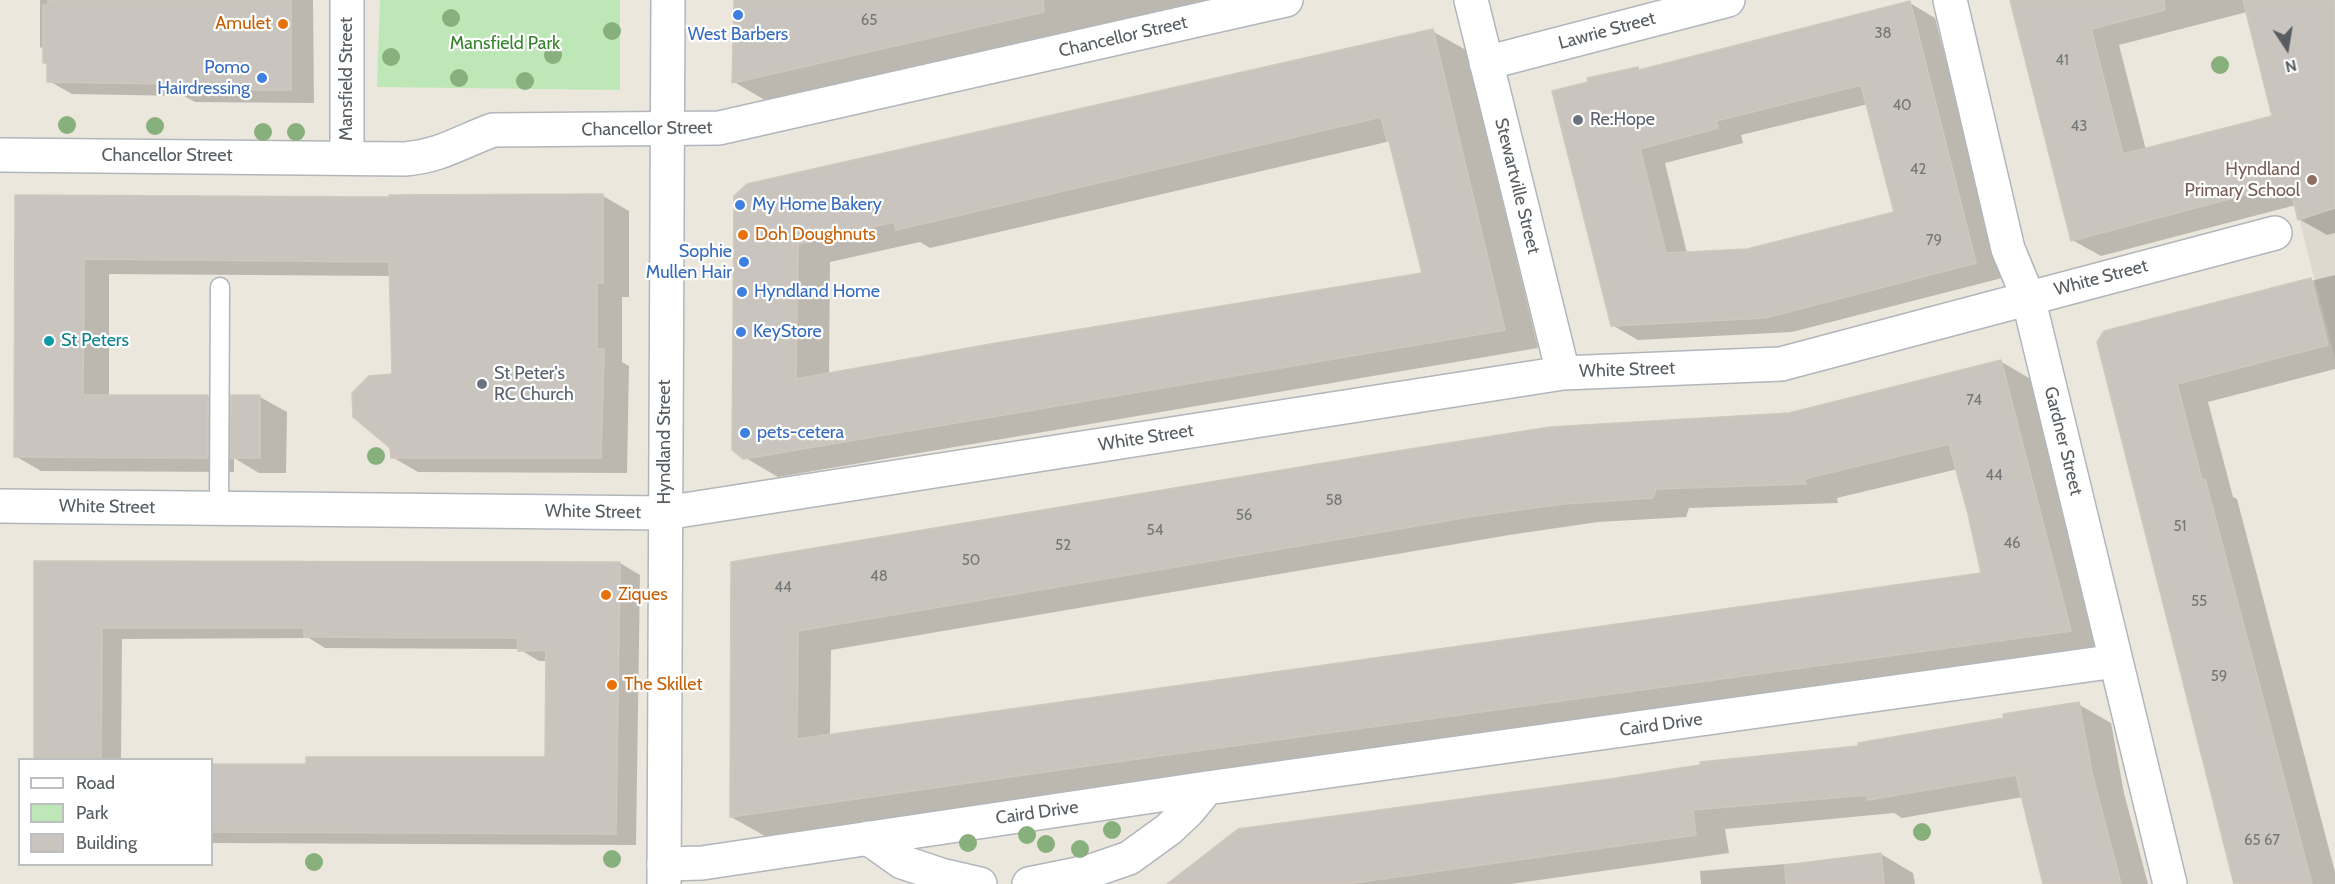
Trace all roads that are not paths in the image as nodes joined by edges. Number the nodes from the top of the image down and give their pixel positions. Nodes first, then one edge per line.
1 (347, 0) edge
2 (668, 0) edge
3 (1286, 0) edge
4 (1471, 0) edge
5 (1728, 0) edge
6 (1950, 0) edge
7 (1486, 63) junction
8 (668, 130) junction
9 (0, 154) edge
10 (347, 157) junction
11 (2275, 233) dead end
12 (220, 287) dead end
13 (2028, 297) junction
14 (1563, 373) junction
15 (0, 506) edge
16 (219, 508) junction
17 (665, 513) junction
18 (2116, 661) junction
19 (1207, 788) junction
20 (868, 838) junction
21 (664, 874) edge
22 (980, 884) edge
23 (1029, 884) edge
24 (2170, 884) edge

1 - 10 street, Mansfield Street
2 - 8 street, Hyndland Street
3 - 8 street, Chancellor Street
4 - 7 street, Stewartville Street
5 - 7 street, Lawrie Street
6 - 13 street, Gardner Street
7 - 14 street, Stewartville Street
8 - 10 street, Chancellor Street
8 - 17 street, Hyndland Street
9 - 10 street, Chancellor Street
11 - 13 street, White Street
12 - 16 lane
13 - 14 street, White Street
13 - 18 street, Gardner Street
14 - 17 street, White Street
15 - 16 street, White Street
16 - 17 street, White Street
17 - 21 street, Hyndland Street
18 - 19 street, Caird Drive
18 - 24 street, Gardner Street
19 - 20 street, Caird Drive
19 - 23 street
20 - 21 street, Caird Drive
20 - 22 street

